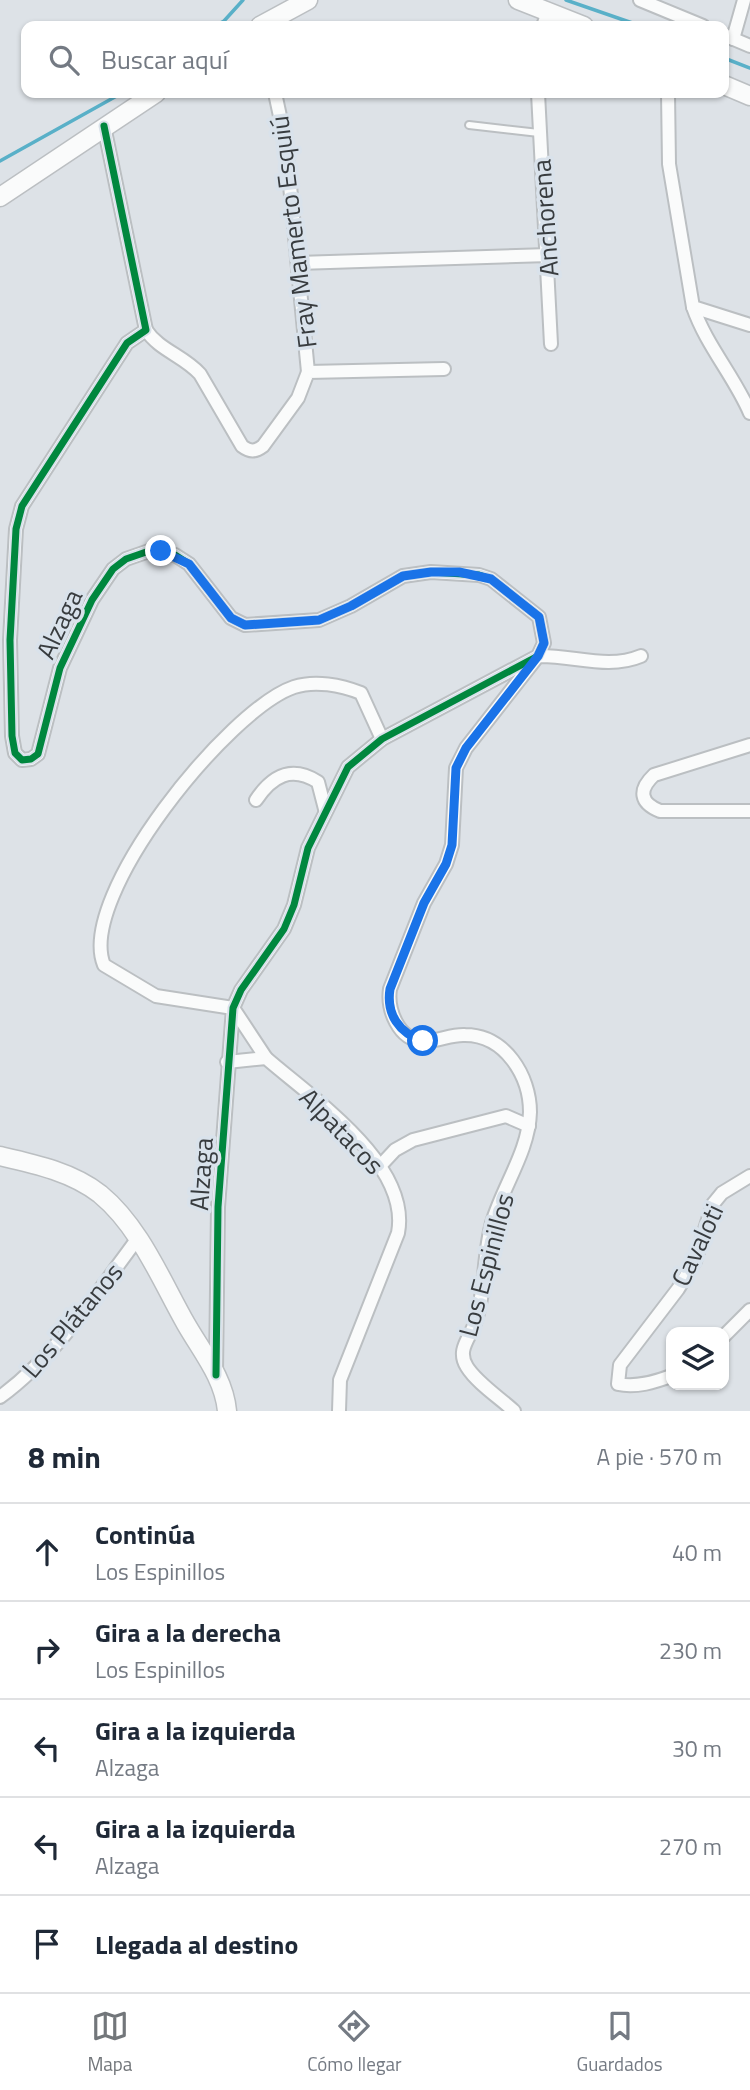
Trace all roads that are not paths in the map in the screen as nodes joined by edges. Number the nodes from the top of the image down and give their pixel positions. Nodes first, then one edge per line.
1 (308, 0) edge
2 (518, 0) edge
3 (640, 0) edge
4 (744, 0) edge
5 (545, 19) edge
6 (269, 21) edge
7 (691, 21) edge
8 (729, 37) edge
9 (750, 46) edge
10 (729, 87) edge
11 (750, 96) edge
12 (148, 98) edge
13 (276, 98) edge
14 (538, 98) edge
15 (668, 98) edge
16 (468, 125) dead end
17 (104, 126) junction
18 (539, 133) junction
19 (0, 197) edge
20 (549, 255) junction
21 (298, 263) junction
22 (693, 307) junction
23 (750, 325) edge
24 (146, 330) junction
25 (551, 344) dead end
26 (444, 369) dead end
27 (308, 372) junction
28 (750, 413) edge
29 (538, 656) junction
30 (641, 656) dead end
31 (382, 739) junction
32 (750, 745) edge
33 (256, 800) dead end
34 (325, 809) junction
35 (750, 811) edge
36 (233, 1008) junction
37 (266, 1058) junction
38 (227, 1062) junction
39 (529, 1126) junction
40 (0, 1156) edge
41 (381, 1165) junction
42 (750, 1176) edge
43 (138, 1238) junction
44 (750, 1310) edge
45 (729, 1331) edge
46 (216, 1375) junction
47 (666, 1378) edge
48 (0, 1397) edge
49 (227, 1411) edge
50 (339, 1411) edge
51 (514, 1411) edge

1 - 6 main road
2 - 5 main road
3 - 7 street
4 - 8 street
8 - 9 street
10 - 11 main road
12 - 17 main road
13 - 21 street, Fray Mamerto Esquiú
14 - 18 street, Anchorena
15 - 22 street
16 - 18 lane
17 - 19 main road
17 - 24 street
18 - 20 street, Anchorena
20 - 21 street
20 - 25 street, Anchorena
21 - 27 street, Fray Mamerto Esquiú
22 - 23 street
22 - 28 street
24 - 27 street
24 - 29 street, Alzaga
26 - 27 street
29 - 30 street
29 - 31 street, Alzaga
29 - 39 street, Los Espinillos
31 - 34 street, Alzaga
31 - 36 street
32 - 35 street
33 - 34 street
34 - 36 street, Alzaga
36 - 37 street, Alpatacos
36 - 38 street, Alzaga
37 - 38 street
37 - 41 street, Alpatacos
38 - 46 street, Alzaga
39 - 41 street
39 - 51 street, Los Espinillos
40 - 43 main road
41 - 50 street, Alpatacos
42 - 47 street, Cavaloti
43 - 46 main road
43 - 48 street, Los Plátanos
44 - 45 street
46 - 49 main road

